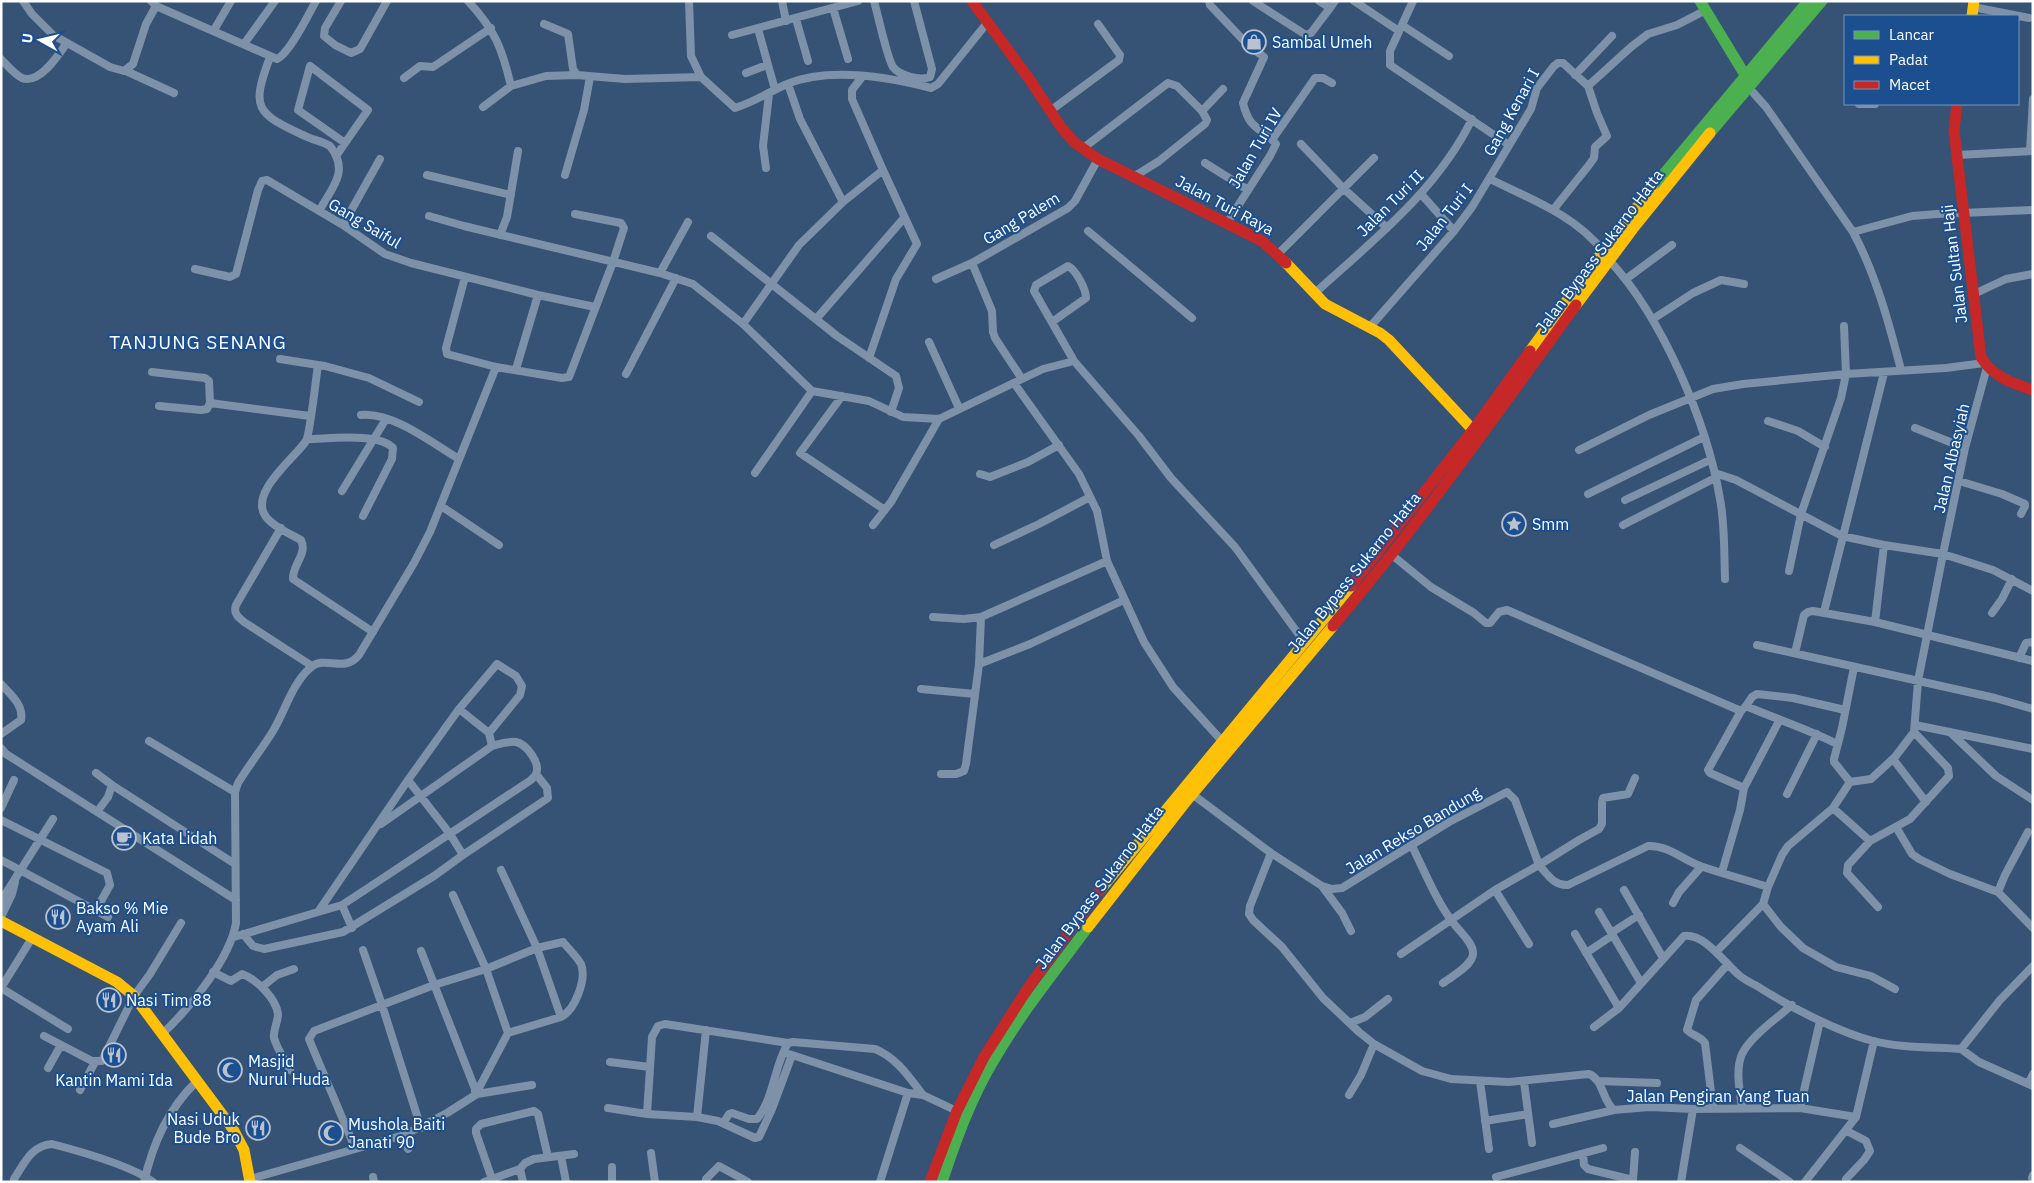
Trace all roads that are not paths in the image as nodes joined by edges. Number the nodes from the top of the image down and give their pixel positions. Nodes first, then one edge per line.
1 (23, 1) edge
2 (231, 1) edge
3 (274, 1) edge
4 (316, 1) edge
5 (341, 1) edge
6 (387, 1) edge
7 (468, 1) edge
8 (689, 1) edge
9 (782, 1) edge
10 (821, 1) edge
11 (858, 1) edge
12 (874, 1) edge
13 (914, 1) edge
14 (972, 1) edge
15 (1209, 1) edge
16 (1253, 1) edge
17 (1319, 1) edge
18 (1354, 1) edge
19 (1413, 1) edge
20 (1808, 1) edge
21 (1822, 1) edge
22 (154, 4) edge
23 (1332, 5) edge
24 (1703, 6) edge
25 (833, 8) junction
26 (1973, 8) edge
27 (824, 10) junction
28 (2012, 15) edge
29 (2019, 16) edge
30 (2029, 18) dead end
31 (796, 19) junction
32 (786, 21) junction
33 (987, 23) junction
34 (544, 24) dead end
35 (1098, 24) dead end
36 (491, 28) junction
37 (1401, 28) junction
38 (758, 29) junction
39 (214, 30) junction
40 (732, 35) dead end
41 (1612, 36) dead end
42 (66, 44) junction
43 (244, 44) junction
44 (1448, 56) dead end
45 (270, 57) junction
46 (1, 59) edge
47 (848, 59) dead end
48 (808, 61) dead end
49 (768, 65) junction
50 (126, 71) junction
51 (746, 74) dead end
52 (577, 75) junction
53 (1575, 75) junction
54 (1745, 75) junction
55 (862, 76) junction
56 (590, 77) junction
57 (701, 77) junction
58 (404, 78) dead end
59 (1332, 83) dead end
60 (788, 84) junction
61 (511, 86) junction
62 (1588, 86) junction
63 (1749, 88) junction
64 (1223, 89) dead end
65 (772, 90) junction
66 (174, 93) dead end
67 (2033, 99) edge
68 (1957, 105) edge
69 (482, 107) dead end
70 (1050, 111) junction
71 (1202, 111) junction
72 (1472, 119) junction
73 (1272, 140) junction
74 (345, 143) junction
75 (1301, 144) dead end
76 (1509, 145) junction
77 (1082, 149) junction
78 (518, 151) dead end
79 (2032, 151) edge
80 (1957, 155) junction
81 (336, 156) junction
82 (1374, 158) dead end
83 (380, 159) dead end
84 (1098, 159) junction
85 (1205, 163) dead end
86 (766, 168) dead end
87 (883, 170) junction
88 (427, 175) dead end
89 (565, 175) dead end
90 (1135, 176) junction
91 (1490, 179) junction
92 (1344, 189) junction
93 (1248, 190) junction
94 (1421, 194) junction
95 (511, 195) junction
96 (843, 202) junction
97 (1553, 210) junction
98 (2033, 210) edge
99 (319, 211) junction
100 (1964, 213) junction
101 (575, 214) dead end
102 (429, 216) dead end
103 (904, 218) junction
104 (688, 222) dead end
105 (1226, 222) junction
106 (343, 226) junction
107 (1387, 228) junction
108 (1088, 230) dead end
109 (1454, 230) junction
110 (1853, 232) junction
111 (500, 235) junction
112 (711, 236) dead end
113 (1672, 245) dead end
114 (1278, 254) junction
115 (1606, 256) junction
116 (613, 262) junction
117 (972, 263) junction
118 (195, 268) dead end
119 (660, 273) junction
120 (2033, 274) edge
121 (465, 277) junction
122 (676, 278) junction
123 (936, 279) dead end
124 (1626, 279) junction
125 (771, 283) junction
126 (1744, 284) dead end
127 (1314, 294) junction
128 (1974, 294) junction
129 (538, 296) junction
130 (595, 307) junction
131 (817, 318) junction
132 (1192, 318) dead end
133 (1653, 319) junction
134 (1052, 322) junction
135 (743, 324) junction
136 (1844, 326) dead end
137 (1369, 328) junction
138 (929, 342) dead end
139 (869, 358) junction
140 (280, 359) dead end
141 (1074, 361) junction
142 (1985, 365) junction
143 (318, 366) junction
144 (496, 367) junction
145 (516, 369) junction
146 (1901, 370) junction
147 (152, 372) dead end
148 (1884, 372) junction
149 (626, 374) dead end
150 (1846, 374) junction
151 (1022, 379) junction
152 (1014, 382) junction
153 (2033, 390) edge
154 (812, 391) junction
155 (842, 396) junction
156 (1690, 398) junction
157 (419, 402) dead end
158 (210, 403) junction
159 (160, 406) dead end
160 (959, 408) junction
161 (891, 412) junction
162 (361, 415) dead end
163 (310, 416) junction
164 (386, 419) junction
165 (939, 420) junction
166 (1768, 421) dead end
167 (1915, 428) dead end
168 (1473, 430) junction
169 (373, 438) junction
170 (1704, 438) junction
171 (307, 439) junction
172 (1060, 445) junction
173 (1825, 447) junction
174 (1965, 448) junction
175 (1579, 450) dead end
176 (459, 459) junction
177 (1710, 460) junction
178 (755, 473) dead end
179 (980, 474) dead end
180 (1715, 476) junction
181 (1959, 481) junction
182 (342, 491) dead end
183 (1588, 494) dead end
184 (1090, 497) junction
185 (1625, 500) dead end
186 (441, 506) junction
187 (885, 510) junction
188 (1801, 514) junction
189 (2021, 514) dead end
190 (363, 516) dead end
191 (873, 525) dead end
192 (1623, 525) dead end
193 (281, 528) junction
194 (1842, 536) junction
195 (499, 545) dead end
196 (994, 545) dead end
197 (1884, 545) junction
198 (1943, 554) junction
199 (1392, 555) junction
200 (1107, 561) junction
201 (1789, 571) dead end
202 (1725, 579) dead end
203 (2012, 579) junction
204 (2033, 590) edge
205 (1124, 600) junction
206 (1824, 612) junction
207 (1992, 613) dead end
208 (934, 617) dead end
209 (981, 617) junction
210 (1875, 622) junction
211 (373, 632) junction
212 (1927, 636) junction
213 (2033, 642) edge
214 (1305, 643) junction
215 (1757, 645) dead end
216 (1795, 653) junction
217 (2019, 658) junction
218 (2033, 661) edge
219 (979, 664) junction
220 (312, 666) junction
221 (1854, 667) junction
222 (1918, 680) junction
223 (1, 684) edge
224 (920, 689) dead end
225 (975, 694) junction
226 (1744, 708) junction
227 (458, 709) junction
228 (2033, 709) edge
229 (1845, 710) junction
230 (1779, 720) junction
231 (1915, 729) junction
232 (1948, 731) junction
233 (489, 733) junction
234 (1, 734) edge
235 (1817, 734) junction
236 (1981, 738) junction
237 (150, 740) dead end
238 (1222, 741) junction
239 (1837, 744) junction
240 (492, 746) junction
241 (1, 748) edge
242 (2033, 749) edge
243 (1971, 752) junction
244 (1893, 758) junction
245 (96, 772) dead end
246 (536, 774) junction
247 (942, 774) dead end
248 (1635, 778) dead end
249 (14, 780) dead end
250 (408, 780) junction
251 (1850, 782) junction
252 (112, 785) junction
253 (1744, 788) junction
254 (234, 792) junction
255 (1192, 794) junction
256 (1787, 794) dead end
257 (422, 796) junction
258 (2033, 800) edge
259 (1926, 802) junction
260 (1, 808) edge
261 (1833, 808) junction
262 (97, 812) junction
263 (53, 819) dead end
264 (1, 820) edge
265 (377, 826) junction
266 (1896, 827) junction
267 (2028, 832) dead end
268 (450, 834) junction
269 (39, 840) junction
270 (1870, 841) junction
271 (1412, 846) junction
272 (1271, 853) junction
273 (463, 856) junction
274 (1, 860) edge
275 (235, 864) junction
276 (1539, 866) junction
277 (1702, 867) junction
278 (500, 870) dead end
279 (21, 871) junction
280 (1722, 872) junction
281 (16, 880) junction
282 (1322, 886) junction
283 (1768, 887) junction
284 (1495, 890) junction
285 (1624, 890) dead end
286 (1998, 892) junction
287 (453, 895) dead end
288 (236, 900) junction
289 (1, 901) edge
290 (1673, 903) dead end
291 (1763, 904) junction
292 (342, 905) junction
293 (1878, 907) dead end
294 (96, 910) junction
295 (318, 912) junction
296 (1599, 912) dead end
297 (1639, 915) junction
298 (1, 917) edge
299 (108, 917) dead end
300 (1450, 920) junction
301 (1, 921) edge
302 (181, 923) dead end
303 (352, 928) junction
304 (2033, 928) edge
305 (1351, 931) dead end
306 (243, 934) junction
307 (1575, 934) dead end
308 (1612, 934) junction
309 (234, 937) junction
310 (32, 938) junction
311 (1529, 944) dead end
312 (537, 948) junction
313 (363, 950) dead end
314 (421, 951) dead end
315 (1716, 952) junction
316 (1586, 953) junction
317 (1401, 954) dead end
318 (1663, 958) junction
319 (1728, 964) junction
320 (2033, 966) edge
321 (294, 969) dead end
322 (486, 969) junction
323 (213, 972) junction
324 (1442, 983) dead end
325 (1641, 983) junction
326 (434, 985) junction
327 (262, 987) junction
328 (1894, 989) dead end
329 (134, 996) junction
330 (1388, 999) dead end
331 (382, 1005) junction
332 (1792, 1005) junction
333 (1619, 1008) junction
334 (561, 1017) junction
335 (1820, 1021) junction
336 (1350, 1023) junction
337 (1594, 1027) dead end
338 (68, 1029) dead end
339 (706, 1030) junction
340 (508, 1033) junction
341 (162, 1034) junction
342 (44, 1036) dead end
343 (1874, 1041) junction
344 (788, 1043) junction
345 (1374, 1044) junction
346 (61, 1045) junction
347 (1960, 1049) junction
348 (782, 1052) junction
349 (792, 1055) junction
350 (95, 1062) junction
351 (610, 1062) dead end
352 (650, 1067) junction
353 (48, 1068) dead end
354 (290, 1070) dead end
355 (2033, 1074) edge
356 (197, 1081) junction
357 (1480, 1081) junction
358 (1598, 1081) junction
359 (1524, 1082) junction
360 (1657, 1083) dead end
361 (532, 1085) dead end
362 (2030, 1085) edge
363 (80, 1090) dead end
364 (476, 1093) junction
365 (908, 1093) junction
366 (924, 1095) junction
367 (1349, 1095) dead end
368 (608, 1108) dead end
369 (1713, 1108) junction
370 (1742, 1108) junction
371 (1800, 1108) junction
372 (1692, 1109) junction
373 (1614, 1110) junction
374 (962, 1113) junction
375 (646, 1114) junction
376 (1528, 1114) junction
377 (697, 1117) junction
378 (1856, 1117) junction
379 (1486, 1121) junction
380 (724, 1122) junction
381 (1553, 1124) dead end
382 (421, 1128) junction
383 (1847, 1131) junction
384 (404, 1135) junction
385 (1532, 1143) dead end
386 (355, 1148) junction
387 (1603, 1148) dead end
388 (1740, 1148) dead end
389 (408, 1149) dead end
390 (1489, 1149) dead end
391 (1635, 1152) dead end
392 (651, 1153) dead end
393 (574, 1154) dead end
394 (1583, 1154) junction
395 (561, 1156) junction
396 (548, 1157) junction
397 (612, 1167) dead end
398 (520, 1169) junction
399 (1496, 1177) dead end
400 (14, 1179) dead end
401 (145, 1179) edge
402 (1846, 1179) dead end
403 (250, 1180) edge
404 (488, 1181) edge
405 (1634, 1181) edge
406 (153, 1182) edge
407 (523, 1182) edge
408 (566, 1182) edge
409 (612, 1182) edge
410 (655, 1182) edge
411 (706, 1182) edge
412 (748, 1182) edge
413 (880, 1182) edge
414 (930, 1182) edge
415 (942, 1182) edge
416 (1681, 1182) edge
417 (1790, 1182) edge
418 (1805, 1182) edge

1 - 42 street
2 - 39 street
3 - 43 street
4 - 45 street
5 - 6 street
7 - 36 street
8 - 57 street
9 - 32 street
10 - 27 street
11 - 25 street
12 - 13 street
14 - 33 main road, Jalan Turi Raya
15 - 73 street
16 - 23 street
17 - 23 street
18 - 37 street
19 - 37 street
20 - 54 main road, Jalan Bypass Sukarno Hatta
21 - 63 main road, Jalan Bypass Sukarno Hatta
22 - 39 street
22 - 50 street
24 - 54 main road
24 - 62 street
25 - 27 street
25 - 47 street
26 - 28 street
27 - 31 street
29 - 30 street
31 - 32 street
31 - 48 street
32 - 38 street
33 - 55 street
33 - 70 main road, Jalan Turi Raya
34 - 52 street
35 - 70 street
36 - 58 street
36 - 61 street
37 - 44 street
37 - 72 street
38 - 40 street
38 - 49 street
39 - 43 street
41 - 53 street
42 - 46 street
42 - 50 street
43 - 45 street
45 - 81 street
49 - 51 street
49 - 65 street
50 - 66 street
52 - 56 street
52 - 61 street
53 - 62 street, Gang Kenari I
53 - 76 street, Gang Kenari I
54 - 115 main road, Jalan Bypass Sukarno Hatta
55 - 60 street
55 - 87 street
56 - 57 street
56 - 89 street
57 - 65 street
59 - 73 street, Jalan Turi IV
60 - 65 street
60 - 96 street
61 - 69 street
62 - 97 street
63 - 110 street
63 - 115 main road, Jalan Bypass Sukarno Hatta
64 - 71 street
65 - 86 street
67 - 79 street
68 - 80 main road, Jalan Sultan Haji
70 - 77 main road, Jalan Turi Raya
71 - 77 street
71 - 90 street
72 - 76 street
72 - 94 street, Jalan Turi II
73 - 93 street, Jalan Turi IV
74 - 74 street
74 - 81 street
75 - 92 street
76 - 91 street, Gang Kenari I
77 - 84 main road, Jalan Turi Raya
78 - 95 street
79 - 80 street
80 - 100 main road, Jalan Sultan Haji
81 - 99 street
82 - 92 street
83 - 106 street
84 - 90 main road, Jalan Turi Raya
84 - 117 street, Gang Palem
85 - 93 street
87 - 96 street
87 - 103 street
88 - 95 street
90 - 105 main road, Jalan Turi Raya
91 - 97 street, Jalan Turi I
91 - 109 street, Jalan Turi I
92 - 107 street
92 - 114 street
93 - 105 street, Jalan Turi IV
94 - 107 street, Jalan Turi II
94 - 109 street
95 - 111 street
96 - 125 street
97 - 115 street, Jalan Turi I
98 - 100 street
99 - 106 street, Gang Saiful
99 - 118 street, Gang Saiful
100 - 110 street
100 - 128 main road, Jalan Sultan Haji
101 - 116 street
102 - 111 street
103 - 131 street
103 - 139 street
104 - 119 street
105 - 114 main road, Jalan Turi Raya
106 - 121 street, Gang Saiful
107 - 127 street, Jalan Turi II
108 - 132 street
109 - 137 street, Jalan Turi I
110 - 146 street
111 - 116 street
112 - 125 street
113 - 124 street
114 - 127 main road, Jalan Turi Raya
115 - 124 street, Jalan Turi I
115 - 168 main road, Jalan Bypass Sukarno Hatta
115 - 199 main road, Jalan Bypass Sukarno Hatta
116 - 119 street
116 - 130 street
117 - 123 street, Gang Palem
117 - 151 street
119 - 122 street
120 - 128 street
121 - 129 street, Gang Saiful
121 - 144 street
122 - 135 street
122 - 149 street
124 - 133 street, Jalan Turi I
125 - 131 street
125 - 135 street
126 - 133 street
127 - 137 main road, Jalan Turi Raya
128 - 142 main road, Jalan Sultan Haji
129 - 130 street, Gang Saiful
129 - 145 street
130 - 145 street
131 - 139 street
133 - 156 street, Jalan Turi I
134 - 134 street
134 - 141 street
135 - 154 street
136 - 150 street
137 - 168 main road, Jalan Turi Raya
138 - 160 street
139 - 161 street
140 - 143 street
141 - 151 street
141 - 214 street
142 - 146 street
142 - 153 main road
142 - 174 street, Jalan Albasyiah
143 - 157 street
143 - 163 street
144 - 145 street
144 - 176 street
146 - 148 street
147 - 158 street
148 - 150 street
148 - 194 street
150 - 156 street
150 - 173 street
151 - 152 street
152 - 160 street
152 - 172 street
154 - 155 street
154 - 178 street
155 - 161 street
155 - 187 street
156 - 170 street, Jalan Turi I
156 - 175 street
158 - 159 street
158 - 163 street
160 - 165 street
161 - 165 street
162 - 164 street
163 - 171 street
164 - 169 street
164 - 176 street
165 - 187 street
166 - 173 street
167 - 174 street
168 - 214 main road, Jalan Bypass Sukarno Hatta
169 - 171 street
169 - 182 street
169 - 190 street
170 - 177 street, Jalan Turi I
170 - 183 street
171 - 193 street
172 - 179 street
172 - 184 street
173 - 188 street
174 - 181 street, Jalan Albasyiah
176 - 186 street
177 - 180 street, Jalan Turi I
177 - 185 street
180 - 188 street
180 - 192 street
180 - 202 street, Jalan Turi I
181 - 189 street
181 - 198 street, Jalan Albasyiah
184 - 196 street
184 - 200 street
186 - 195 street
186 - 211 street
187 - 191 street
188 - 194 street
188 - 201 street
193 - 211 street
193 - 220 street
194 - 197 street
194 - 206 street
197 - 198 street
197 - 210 street
198 - 203 street
198 - 212 street, Jalan Albasyiah
199 - 226 street
199 - 255 main road, Jalan Bypass Sukarno Hatta
200 - 205 street
200 - 209 street
203 - 204 street
203 - 207 street
205 - 219 street
205 - 238 street
206 - 210 street
206 - 216 street
208 - 209 street
209 - 219 street
210 - 212 street
211 - 220 street
212 - 217 street
212 - 222 street, Jalan Albasyiah
213 - 217 street
214 - 238 main road, Jalan Bypass Sukarno Hatta
215 - 216 street
216 - 221 street
217 - 218 street
219 - 225 street
220 - 254 street
221 - 222 street
221 - 229 street
222 - 228 street
222 - 231 street, Jalan Albasyiah
223 - 234 street
224 - 225 street
225 - 247 street
226 - 229 street
226 - 230 street
226 - 253 street
227 - 233 street
227 - 233 street
227 - 250 street
229 - 239 street
230 - 235 street
230 - 253 street
231 - 232 street
231 - 244 street
231 - 259 street
232 - 236 street
232 - 243 street
233 - 240 street
235 - 239 street
235 - 256 street
236 - 242 street
236 - 243 street
237 - 254 street
238 - 374 main road, Jalan Bypass Sukarno Hatta
239 - 251 street
240 - 246 street
240 - 257 street
241 - 262 street
243 - 258 street
244 - 251 street
244 - 259 street
245 - 252 street
246 - 268 street
246 - 273 street
248 - 276 street
249 - 260 street
250 - 257 street
250 - 265 street
251 - 261 street
252 - 262 street
252 - 275 street
253 - 280 street
254 - 275 street
255 - 272 street
255 - 374 main road, Jalan Bypass Sukarno Hatta
257 - 265 street
257 - 268 street
259 - 266 street
261 - 270 street
261 - 283 street
262 - 288 street
263 - 269 street
264 - 269 street
265 - 295 street
266 - 270 street
266 - 286 street
267 - 286 street
268 - 273 street
268 - 292 street
269 - 279 street
269 - 294 street
270 - 293 street
271 - 276 street, Jalan Rekso Bandung
271 - 282 street, Jalan Rekso Bandung
271 - 300 street
272 - 282 street
272 - 336 street
273 - 303 street
274 - 279 street
275 - 288 street
276 - 277 street
276 - 284 street
277 - 280 street
277 - 290 street
278 - 312 street
279 - 281 street
279 - 294 street
280 - 283 street
281 - 289 street
281 - 298 street
282 - 305 street
283 - 291 street
284 - 300 street
284 - 311 street
285 - 297 street
286 - 304 street
287 - 322 street
288 - 309 street
291 - 315 street
291 - 328 street
292 - 295 street
292 - 303 street
294 - 299 street
295 - 306 street
296 - 308 street
297 - 308 street
297 - 318 street
300 - 317 street
300 - 324 street
301 - 310 main road
302 - 329 street
303 - 306 street
306 - 309 street
307 - 316 street
308 - 316 street
308 - 325 street
309 - 323 street
310 - 329 main road
310 - 338 street
312 - 322 street
312 - 334 street
312 - 334 street
313 - 331 street
314 - 326 street
315 - 318 street
315 - 319 street
316 - 333 street
318 - 325 street
319 - 332 street
319 - 369 street
320 - 347 street
321 - 327 street
322 - 326 street
322 - 340 street
323 - 327 street
323 - 341 street
325 - 333 street
326 - 331 street
326 - 364 street
327 - 354 street
329 - 341 main road
329 - 350 street
330 - 336 street
331 - 382 street
331 - 386 street
332 - 335 street
332 - 370 street
333 - 337 street
334 - 340 street
335 - 343 street
335 - 371 street
336 - 345 street
339 - 344 street
339 - 352 street
339 - 377 street
340 - 364 street
341 - 356 main road
342 - 346 street
343 - 347 street
343 - 378 street
344 - 348 street
344 - 366 street
345 - 357 street
345 - 367 street
346 - 350 street
346 - 353 street
347 - 362 street
348 - 349 street
348 - 380 street
349 - 365 street
349 - 380 street
350 - 363 street
351 - 352 street
352 - 375 street
355 - 362 street
356 - 401 street
356 - 403 main road
357 - 359 street
357 - 379 street
358 - 359 street
358 - 360 street
358 - 373 street, Jalan Pengiran Yang Tuan
359 - 376 street
361 - 364 street
364 - 382 street
365 - 366 street
365 - 413 street
366 - 374 street
368 - 375 street
369 - 370 street, Jalan Pengiran Yang Tuan
369 - 372 street, Jalan Pengiran Yang Tuan
370 - 371 street, Jalan Pengiran Yang Tuan
371 - 378 street, Jalan Pengiran Yang Tuan
372 - 373 street, Jalan Pengiran Yang Tuan
372 - 416 street
373 - 381 street
374 - 414 main road, Jalan Bypass Sukarno Hatta
374 - 415 main road, Jalan Bypass Sukarno Hatta
375 - 377 street
376 - 379 street
376 - 385 street
377 - 380 street
378 - 383 street
379 - 390 street
382 - 384 street
383 - 402 street
383 - 418 street
384 - 386 street
384 - 389 street
386 - 403 street
387 - 394 street
388 - 417 street
391 - 405 street
392 - 410 street
393 - 395 street
394 - 399 street
394 - 405 street
395 - 396 street
395 - 408 street
396 - 398 street
396 - 404 street
397 - 409 street
398 - 404 street
398 - 407 street
400 - 401 street
401 - 406 street
411 - 412 street

